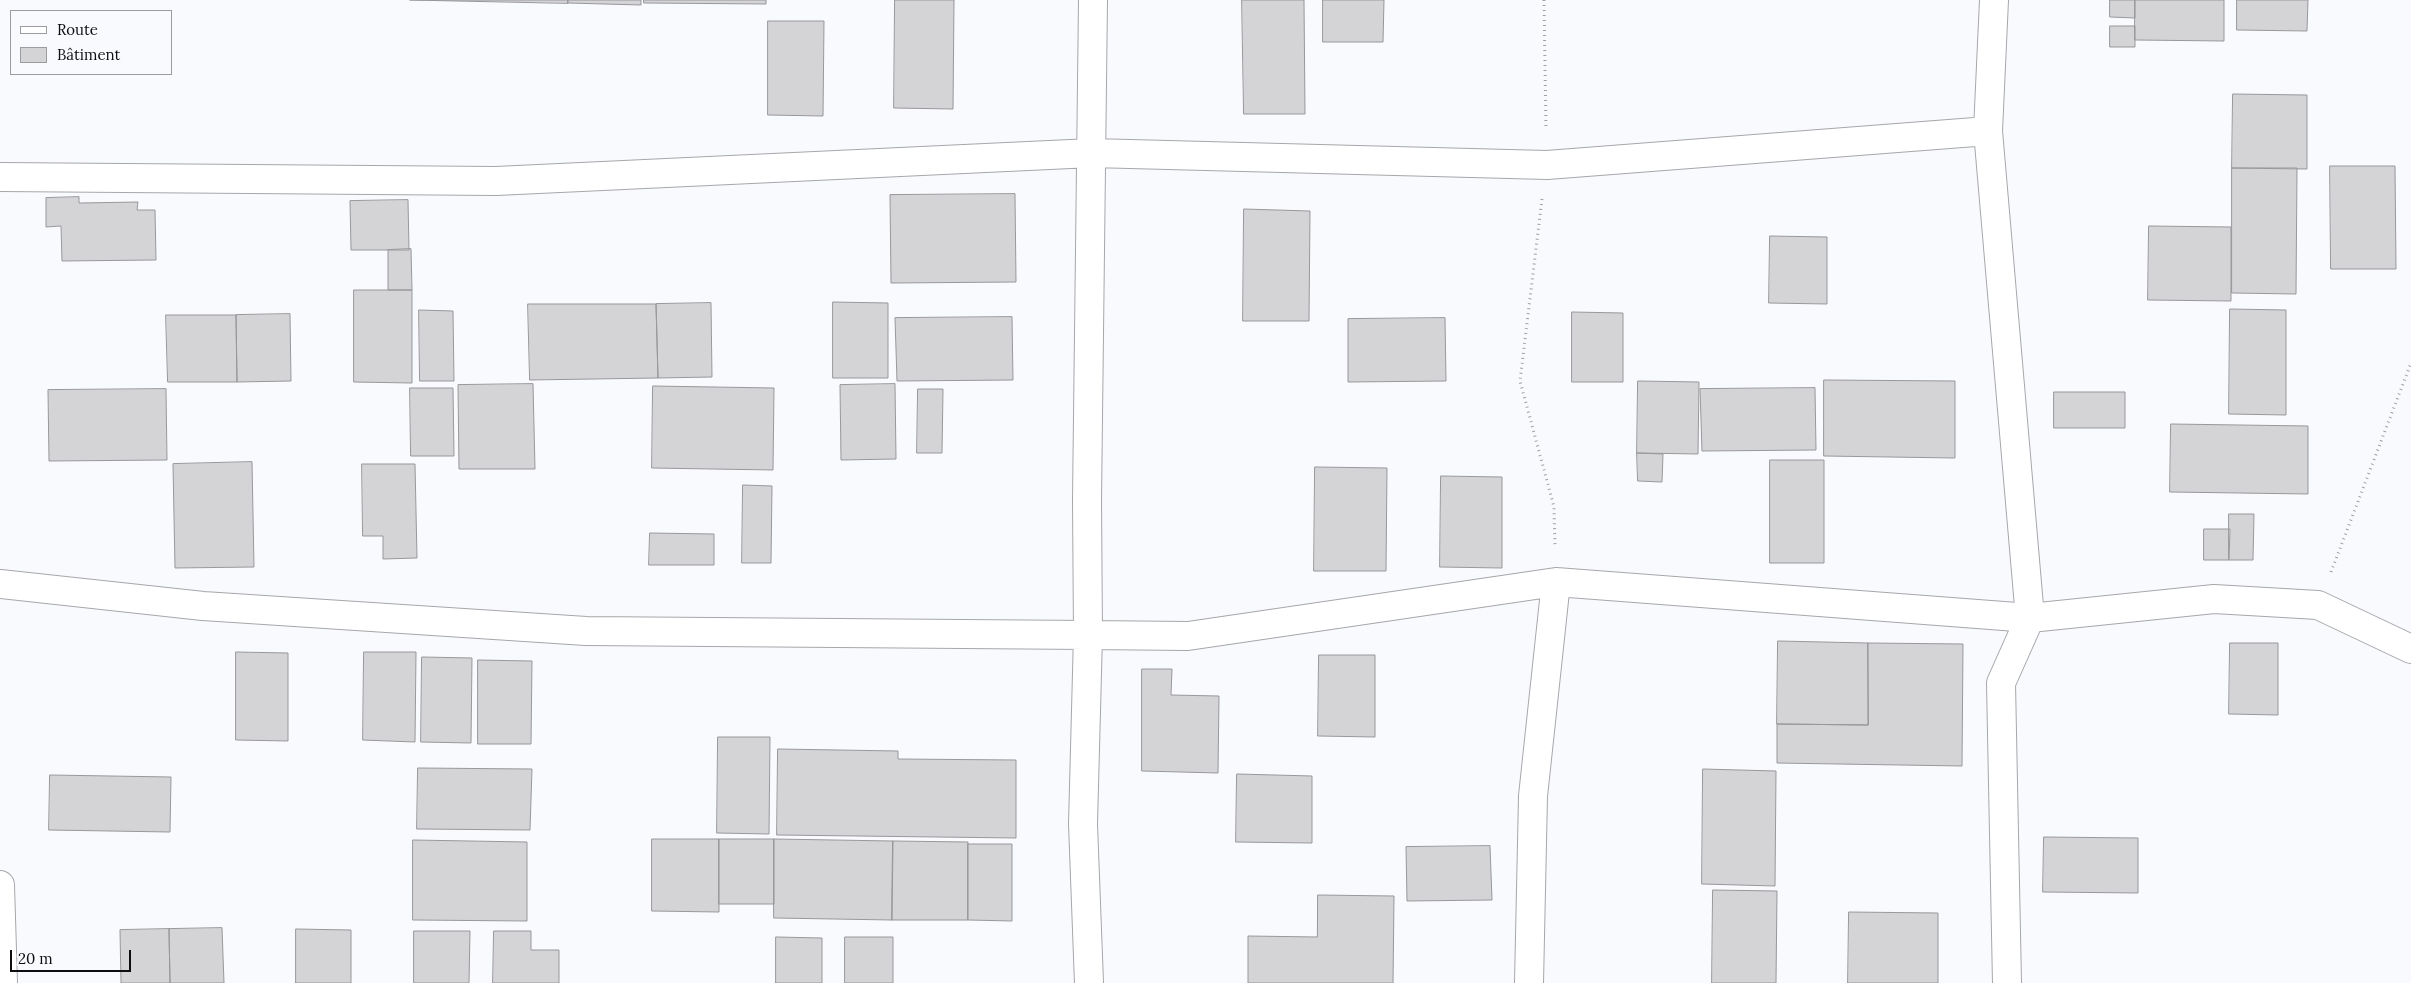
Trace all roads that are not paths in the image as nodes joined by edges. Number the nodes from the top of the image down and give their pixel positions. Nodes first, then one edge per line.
1 (1093, 0) edge
2 (1994, 0) edge
3 (1988, 131) junction
4 (1092, 153) junction
5 (0, 177) edge
6 (1556, 582) junction
7 (0, 584) edge
8 (2030, 618) junction
9 (1088, 635) junction
10 (2411, 649) edge
11 (0, 885) edge
12 (3, 983) edge
13 (1089, 983) edge
14 (1529, 983) edge
15 (2007, 983) edge

1 - 4 street
2 - 3 street
3 - 4 street
3 - 8 street
4 - 5 street
4 - 9 street
6 - 8 street
6 - 9 street
6 - 14 street
7 - 9 street
8 - 10 street
8 - 15 street
9 - 13 street
11 - 12 street

